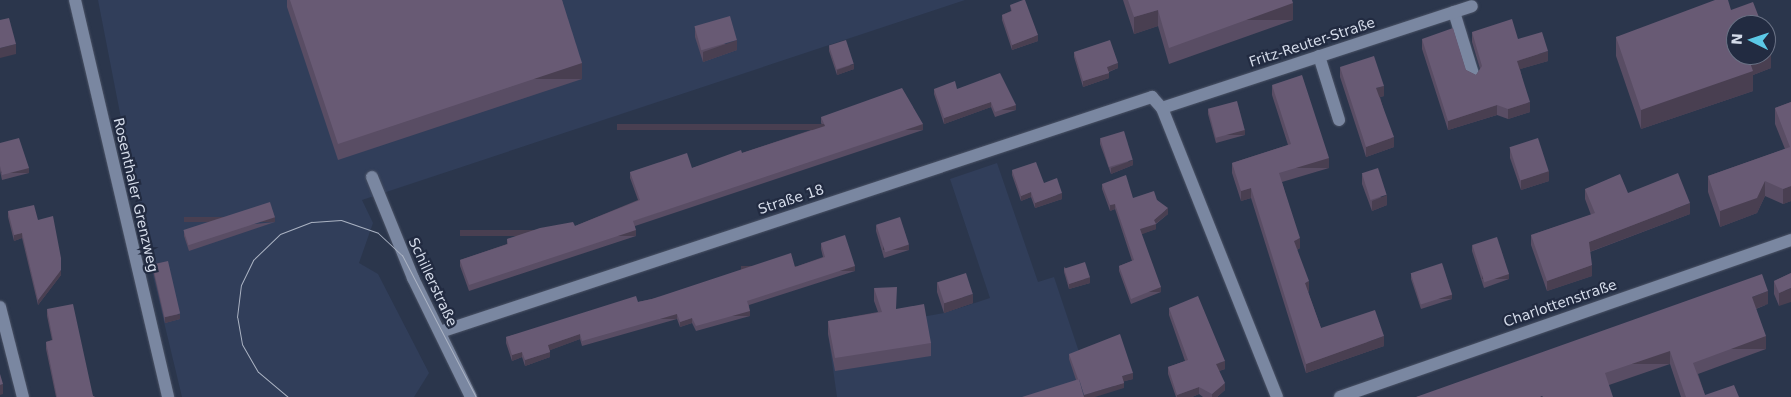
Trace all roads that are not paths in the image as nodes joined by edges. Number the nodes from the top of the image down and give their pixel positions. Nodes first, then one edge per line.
1 (75, 0) edge
2 (1472, 6) dead end
3 (1454, 12) junction
4 (1319, 56) junction
5 (1474, 77) edge
6 (1162, 108) junction
7 (1339, 120) dead end
8 (372, 178) dead end
9 (1791, 240) edge
10 (0, 307) edge
11 (440, 332) junction
12 (23, 397) edge
13 (168, 397) edge
14 (471, 397) edge
15 (1277, 397) edge
16 (1340, 397) edge

1 - 13 street, Rosenthaler Grenzweg
2 - 3 street, Fritz-Reuter-Straße
3 - 4 street, Fritz-Reuter-Straße
3 - 5 street
4 - 6 street, Fritz-Reuter-Straße
4 - 7 street
6 - 11 street, Straße 18
6 - 15 street
8 - 11 street, Schillerstraße
9 - 16 street, Charlottenstraße
10 - 12 street
11 - 14 street, Schillerstraße

